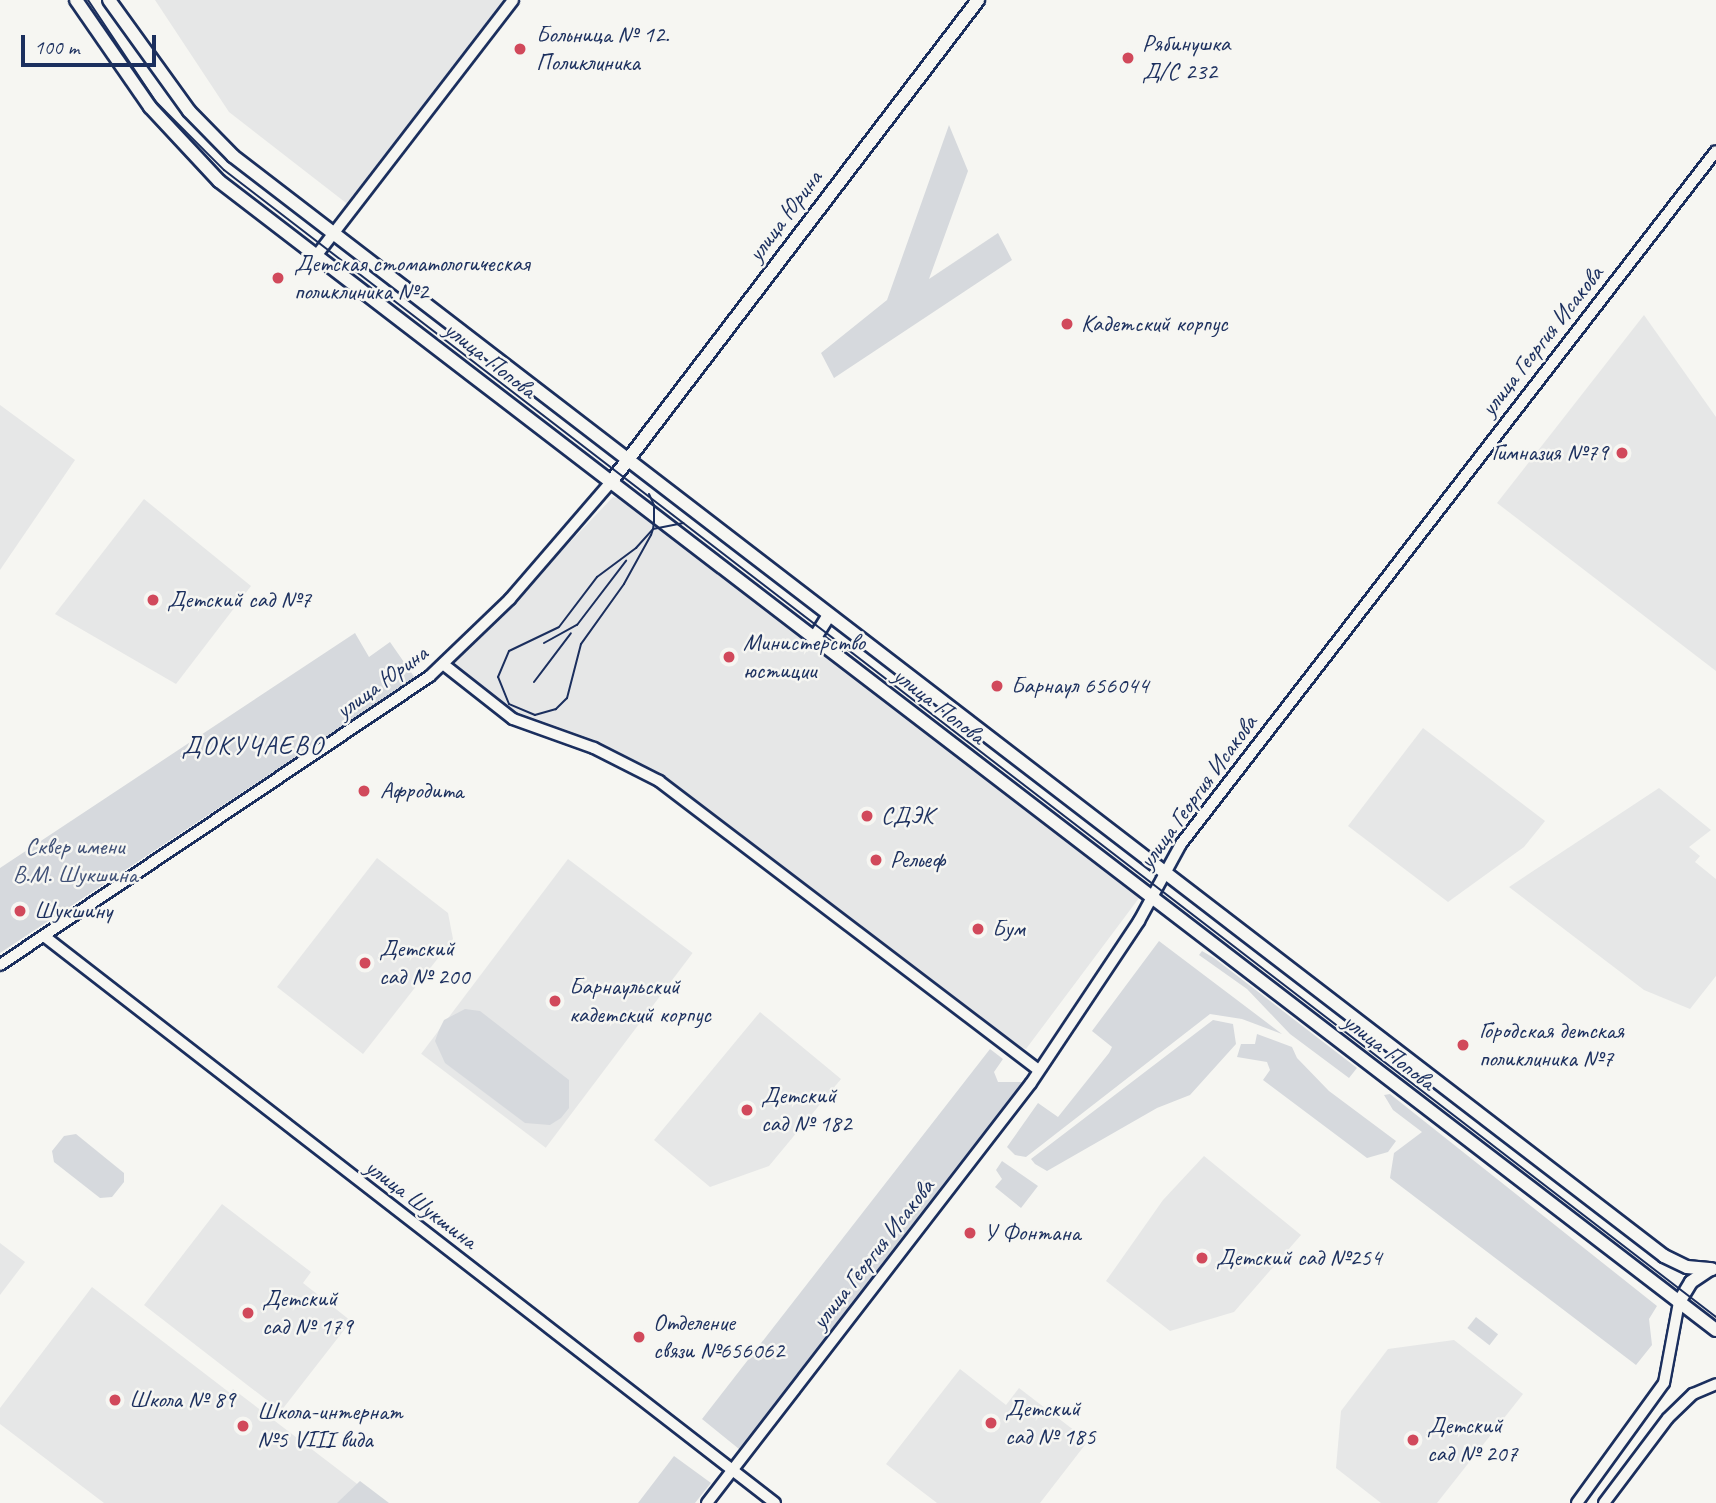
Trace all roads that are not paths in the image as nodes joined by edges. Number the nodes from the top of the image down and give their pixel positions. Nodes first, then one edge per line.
1 (76, 0) edge
2 (108, 0) edge
3 (513, 0) edge
4 (978, 0) edge
5 (1716, 151) edge
6 (334, 233) junction
7 (316, 256) junction
8 (627, 460) junction
9 (611, 482) junction
10 (829, 615) junction
11 (814, 639) junction
12 (443, 664) junction
13 (1164, 871) junction
14 (1151, 896) junction
15 (44, 936) junction
16 (0, 965) edge
17 (1039, 1070) junction
18 (1714, 1268) edge
19 (1679, 1302) junction
20 (1716, 1330) edge
21 (1716, 1384) edge
22 (732, 1470) junction
23 (706, 1503) edge
24 (775, 1503) edge
25 (1577, 1503) edge
26 (1604, 1503) edge

1 - 7 main road, улица Попова
2 - 6 main road, улица Попова
3 - 6 street
4 - 8 main road, улица Юрина
5 - 13 street, улица Георгия Исакова
6 - 7 street
6 - 8 main road, улица Попова
7 - 9 main road, улица Попова
8 - 9 main road, улица Юрина
8 - 10 main road, улица Попова
9 - 11 main road, улица Попова
9 - 12 street, улица Юрина
10 - 11 main road
10 - 13 main road, улица Попова
11 - 14 main road, улица Попова
12 - 15 street, улица Юрина
12 - 17 street
13 - 14 street, улица Георгия Исакова
13 - 18 main road, улица Попова
14 - 17 street, улица Георгия Исакова
14 - 19 main road, улица Попова
15 - 16 street, улица Юрина
15 - 22 street, улица Шукшина
17 - 22 street, улица Георгия Исакова
18 - 19 main road
19 - 20 main road, улица Попова
19 - 25 street
21 - 26 street
22 - 23 street, улица Георгия Исакова
22 - 24 street, улица Шукшина

